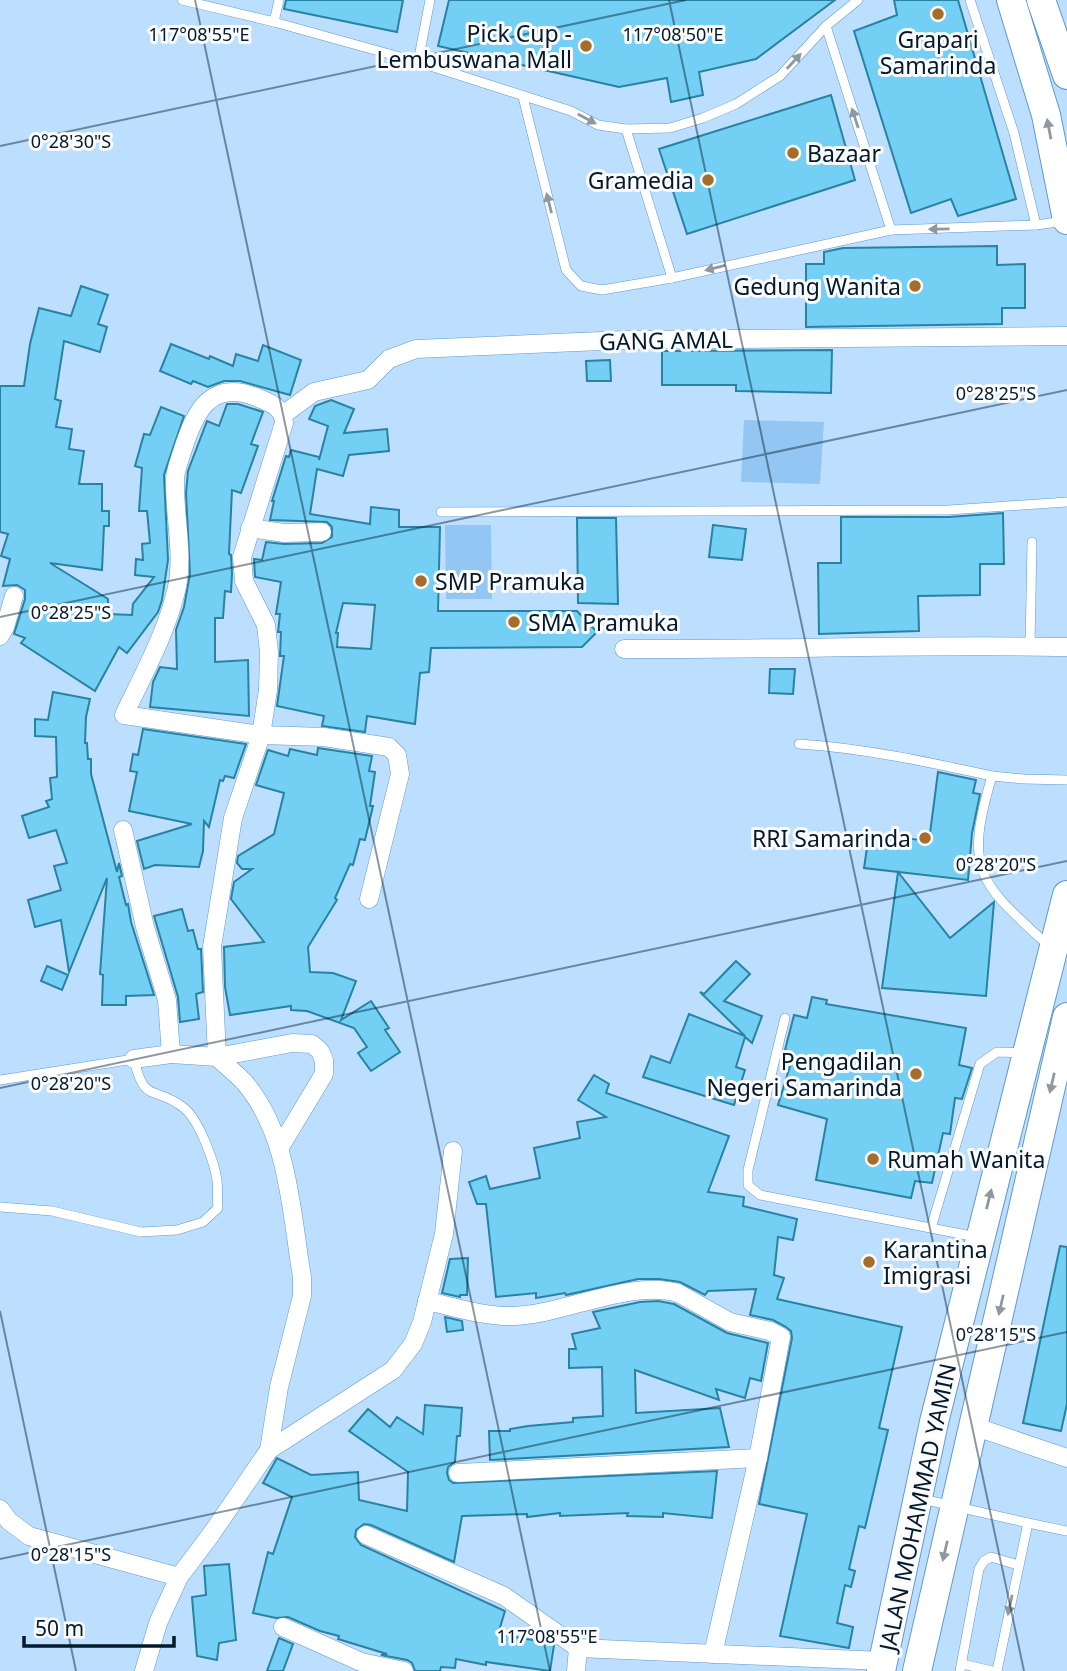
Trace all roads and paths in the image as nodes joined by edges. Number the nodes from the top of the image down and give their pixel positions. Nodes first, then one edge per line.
1 (182, 0) edge
2 (279, 0) edge
3 (430, 0) edge
4 (858, 0) edge
5 (970, 0) edge
6 (1011, 0) edge
7 (1041, 0) edge
8 (274, 22) junction
9 (826, 26) junction
10 (418, 62) junction
11 (1067, 75) edge
12 (523, 97) junction
13 (625, 129) junction
14 (1067, 220) edge
15 (1036, 225) junction
16 (891, 230) junction
17 (672, 278) junction
18 (1067, 336) edge
19 (284, 414) junction
20 (1067, 502) edge
21 (441, 512) dead end
22 (250, 528) junction
23 (323, 532) dead end
24 (1032, 542) dead end
25 (14, 596) dead end
26 (0, 636) edge
27 (1030, 646) junction
28 (1067, 647) edge
29 (624, 649) dead end
30 (261, 735) junction
31 (799, 744) dead end
32 (992, 776) junction
33 (1067, 780) edge
34 (123, 830) dead end
35 (1067, 895) edge
36 (369, 899) dead end
37 (1053, 949) junction
38 (1067, 1017) edge
39 (785, 1018) dead end
40 (1026, 1053) junction
41 (170, 1054) junction
42 (217, 1058) junction
43 (134, 1059) junction
44 (0, 1080) edge
45 (280, 1147) junction
46 (453, 1152) dead end
47 (0, 1207) edge
48 (931, 1228) junction
49 (979, 1237) junction
50 (427, 1301) junction
51 (973, 1426) junction
52 (269, 1450) junction
53 (758, 1458) junction
54 (1067, 1458) edge
55 (457, 1473) dead end
56 (918, 1498) junction
57 (954, 1507) junction
58 (0, 1509) edge
59 (1028, 1523) junction
60 (1067, 1531) edge
61 (366, 1535) dead end
62 (1018, 1564) junction
63 (179, 1577) junction
64 (283, 1627) dead end
65 (578, 1648) junction
66 (713, 1654) junction
67 (882, 1666) edge
68 (961, 1667) edge
69 (144, 1671) edge
70 (404, 1671) edge
71 (576, 1671) edge
72 (917, 1671) edge
73 (995, 1671) edge

1 - 8 lane
2 - 8 lane
3 - 10 lane
4 - 9 lane
5 - 15 lane
14 -> 6 main road
7 - 11 main road
8 - 10 lane
13 -> 9 lane
16 -> 9 lane
10 - 12 lane
12 -> 13 lane
17 -> 12 lane
13 - 17 lane
14 - 15 lane
15 -> 16 lane
16 -> 17 lane
18 - 19 street, GANG AMAL
19 - 22 street
19 - 30 street
20 - 21 lane
22 - 23 street
22 - 30 street
24 - 27 lane
25 - 26 street
27 - 28 street
27 - 29 street
30 - 36 street
30 - 42 street
31 - 32 lane
32 - 33 lane
32 - 37 lane
34 - 41 street
35 - 37 main road, JALAN MOHAMMAD YAMIN
37 - 40 main road, JALAN MOHAMMAD YAMIN
38 -> 51 main road, JALAN MOHAMMAD YAMIN
39 - 48 lane
40 - 48 lane
49 -> 40 main road, JALAN MOHAMMAD YAMIN
41 - 42 street
41 - 43 street
42 - 45 street
42 - 45 street
43 - 44 lane
43 - 47 lane
45 - 52 street
46 - 50 street
48 - 49 lane
49 - 56 main road, JALAN MOHAMMAD YAMIN
50 - 52 street
50 - 53 street
51 - 54 street
51 - 57 main road, JALAN MOHAMMAD YAMIN
52 - 63 street
53 - 55 street
53 - 66 street
56 - 57 lane
56 - 67 main road, JALAN MOHAMMAD YAMIN
57 - 59 lane
57 -> 72 main road, JALAN MOHAMMAD YAMIN
58 - 63 street
59 - 60 lane
59 - 62 lane
61 - 65 street
62 - 68 lane
62 -> 73 lane
63 - 69 street
64 - 70 street
65 - 66 street
65 - 71 street
66 - 67 street
68 - 73 lane

